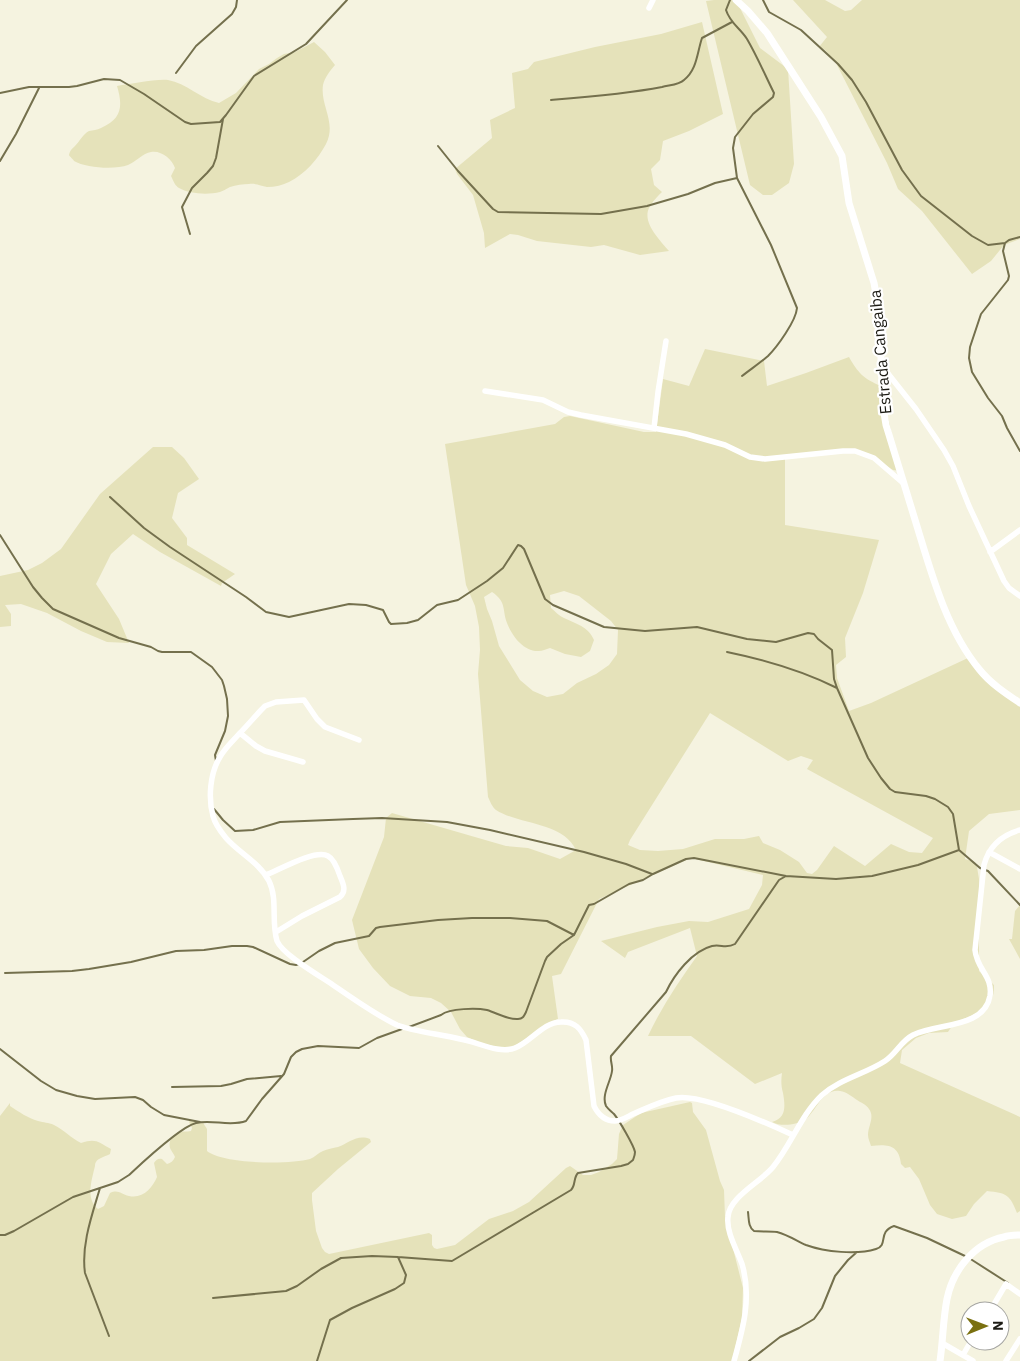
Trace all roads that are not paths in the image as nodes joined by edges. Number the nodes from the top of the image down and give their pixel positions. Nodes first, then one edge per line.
1 (653, 0) edge
2 (736, 0) edge
3 (649, 8) dead end
4 (666, 341) dead end
5 (882, 366) junction
6 (486, 391) dead end
7 (654, 428) junction
8 (904, 485) junction
9 (1020, 530) edge
10 (990, 552) junction
11 (1020, 596) edge
12 (1020, 702) edge
13 (240, 733) junction
14 (359, 740) dead end
15 (303, 762) dead end
16 (1020, 830) edge
17 (989, 852) junction
18 (1020, 869) edge
19 (266, 875) junction
20 (276, 932) junction
21 (793, 1135) junction
22 (1020, 1235) edge
23 (1020, 1294) edge
24 (996, 1301) edge
25 (1020, 1339) edge
26 (942, 1343) junction
27 (965, 1351) edge
28 (963, 1355) junction
29 (734, 1361) edge
30 (940, 1361) edge
31 (972, 1361) edge
32 (1006, 1361) edge

1 - 3 street
2 - 5 street, Estrada Cangaiba
4 - 7 street
5 - 8 street, Estrada Cangaiba
5 - 10 street
6 - 7 street
7 - 8 street
8 - 12 street, Estrada Cangaiba
9 - 10 street
10 - 11 street
13 - 14 street
13 - 15 street
13 - 19 street
16 - 17 street
17 - 18 street
17 - 21 street
19 - 20 street
19 - 20 street
20 - 21 street
21 - 29 street
22 - 26 street
23 - 24 street
25 - 32 street
26 - 28 street
26 - 30 street
27 - 28 street
28 - 31 street

